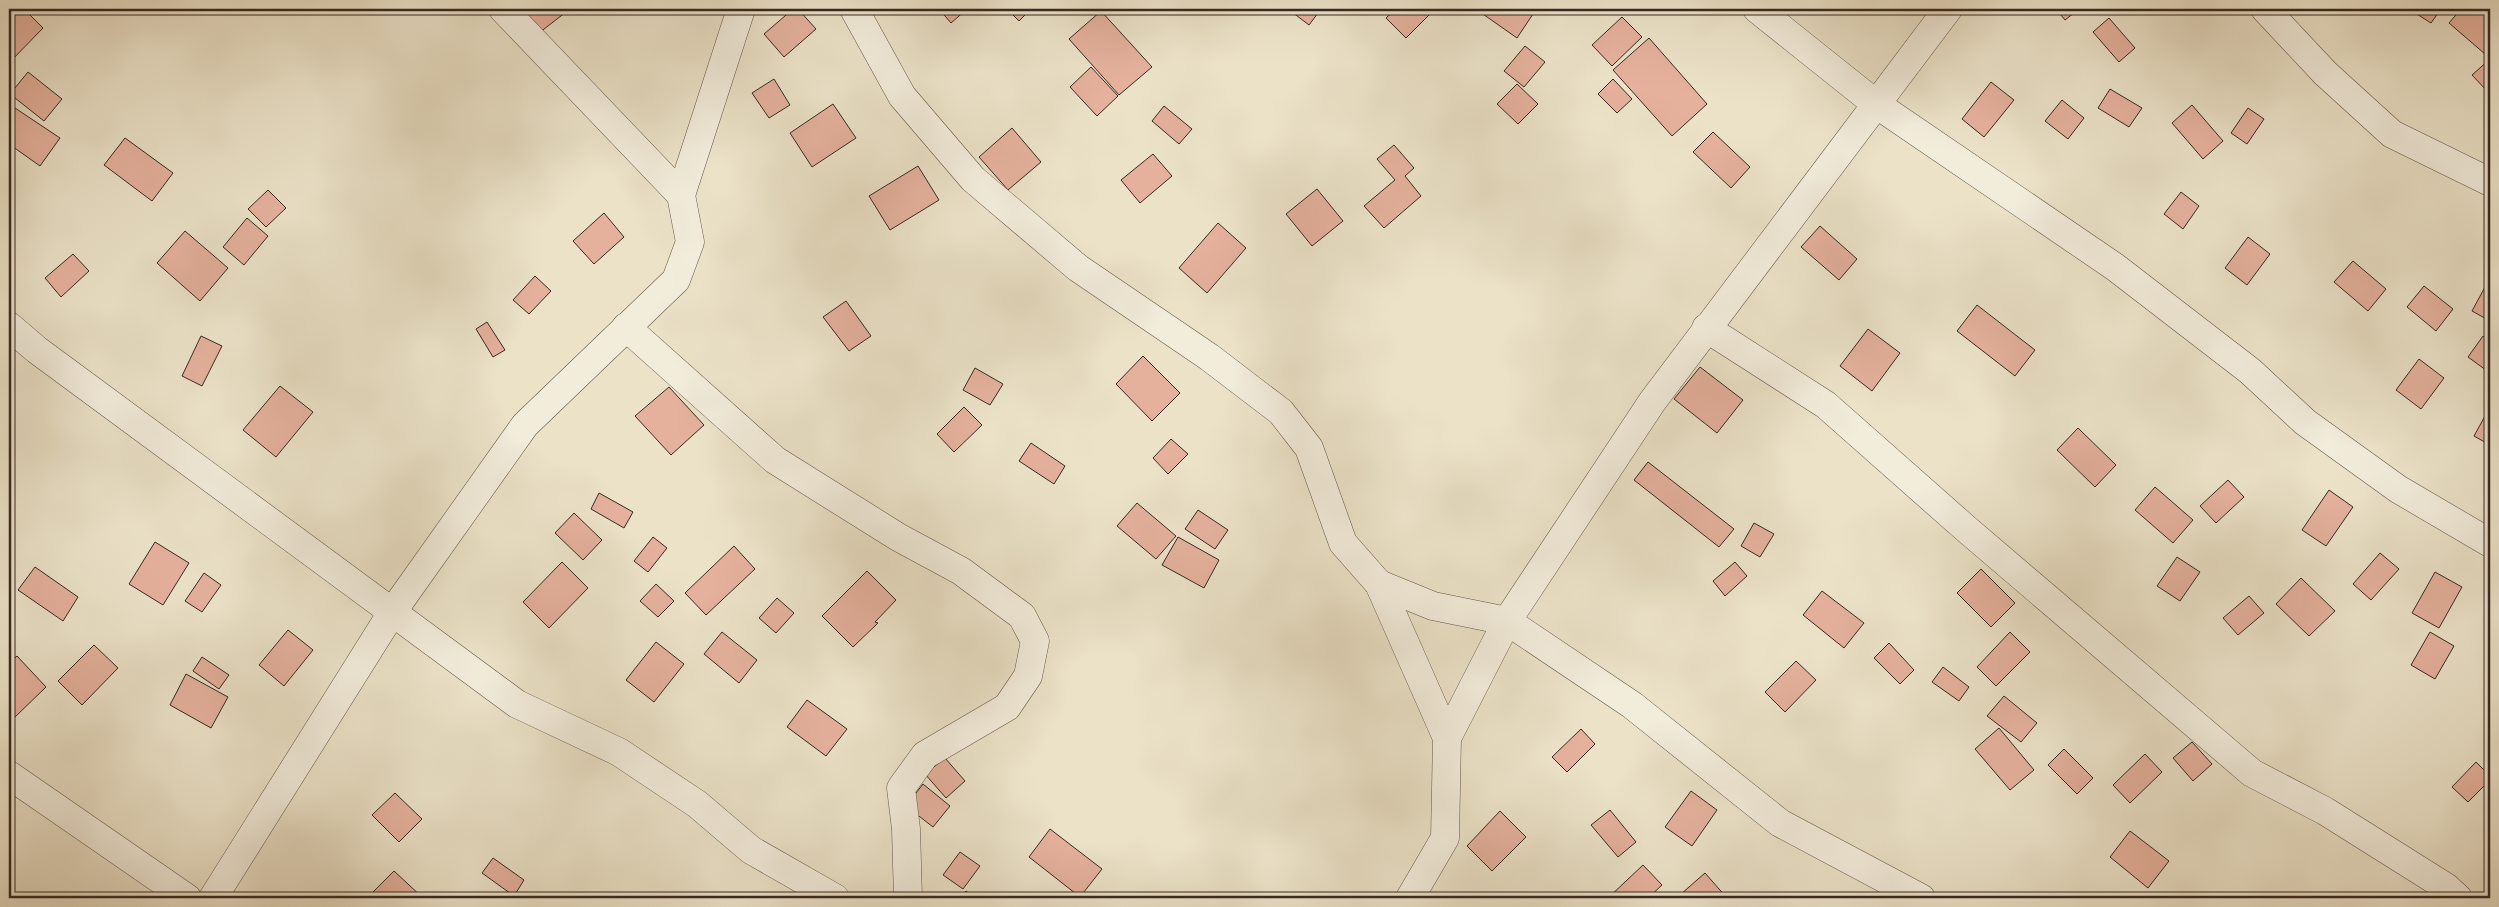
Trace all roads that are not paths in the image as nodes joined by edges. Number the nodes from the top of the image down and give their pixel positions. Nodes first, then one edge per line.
1 (503, 9) edge
2 (741, 9) edge
3 (854, 9) edge
4 (1757, 9) edge
5 (1948, 9) edge
6 (2265, 9) edge
7 (1876, 104) junction
8 (2490, 182) edge
9 (681, 195) junction
10 (9, 326) edge
11 (626, 327) junction
12 (1706, 328) junction
13 (2490, 543) edge
14 (1379, 584) junction
15 (393, 611) junction
16 (1507, 621) junction
17 (1447, 738) junction
18 (9, 775) edge
19 (187, 898) edge
20 (213, 898) edge
21 (835, 898) edge
22 (908, 898) edge
23 (1410, 898) edge
24 (1921, 898) edge
25 (2458, 898) edge

1 - 9 street
2 - 9 street
3 - 14 street
4 - 7 street
5 - 7 street
6 - 8 street
7 - 12 street
7 - 13 street
9 - 11 street
10 - 15 street
11 - 15 street
11 - 22 street
12 - 16 street
12 - 25 street
14 - 16 street
14 - 17 street
15 - 20 street
15 - 21 street
16 - 17 street
16 - 24 street
17 - 23 street
18 - 19 street

